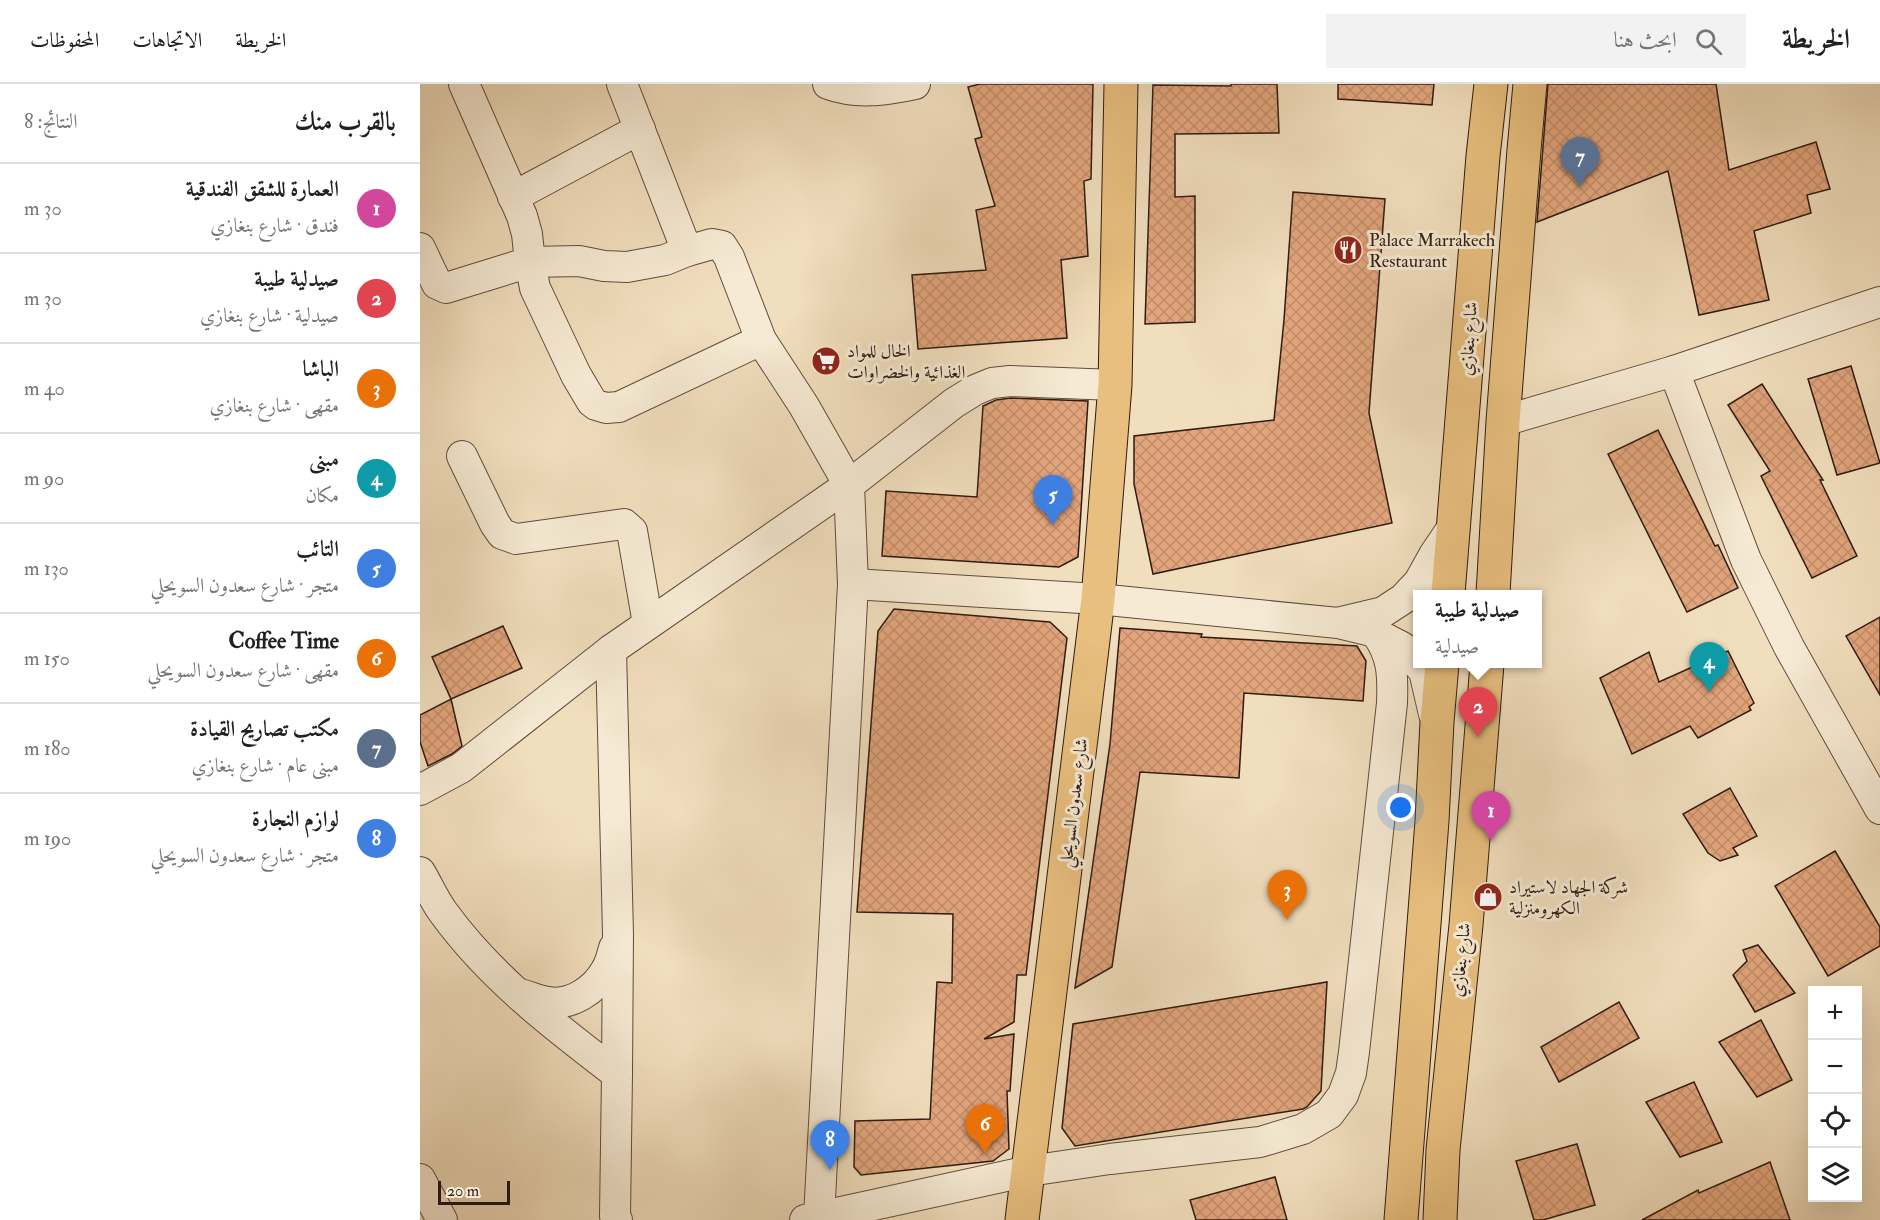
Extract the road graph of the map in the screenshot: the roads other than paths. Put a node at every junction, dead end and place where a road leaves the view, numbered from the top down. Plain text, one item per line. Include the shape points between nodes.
1 (464, 84) edge
2 (622, 84) edge
3 (828, 84) edge
4 (1121, 84) edge
5 (1491, 84) edge
6 (1530, 84) edge
7 (910, 85) edge
8 (640, 129) junction
9 (513, 197) junction
10 (420, 248) edge
11 (687, 251) junction
12 (530, 262) junction
13 (1880, 302) edge
14 (761, 340) junction
15 (1674, 371) junction
16 (1115, 385) junction
17 (1503, 421) junction
18 (462, 456) dead end
19 (849, 485) junction
20 (1455, 524) junction
21 (853, 584) junction
22 (1448, 590) edge
23 (1493, 590) edge
24 (1098, 599) junction
25 (1338, 622) junction
26 (648, 624) junction
27 (1376, 633) junction
28 (611, 650) junction
29 (1413, 659) edge
30 (1421, 668) edge
31 (1442, 668) edge
32 (1487, 668) edge
33 (1437, 723) junction
34 (420, 790) edge
35 (1880, 809) edge
36 (420, 872) edge
37 (618, 934) junction
38 (513, 991) junction
39 (617, 1074) junction
40 (1443, 1150) junction
41 (1029, 1171) junction
42 (420, 1179) edge
43 (812, 1219) edge
44 (442, 1220) edge
45 (616, 1220) edge
46 (1022, 1220) edge
47 (1401, 1220) edge
48 (1440, 1220) edge
49 (1459, 1220) edge

1 - 9 street
2 - 8 street
3 - 7 street via 862,92
4 - 16 main road, شارع سعدون السويحلي
5 - 20 main road, شارع بنغازي
6 - 17 main road
8 - 9 street
8 - 11 street
9 - 12 street via 527,234
10 - 12 street via 437,284 443,288
11 - 12 street via 627,267 579,261
11 - 14 street via 712,243 722,246
12 - 14 street via 538,297 592,402 601,407 612,409 633,401
13 - 15 street
14 - 19 street
15 - 17 street
15 - 35 street via 1746,560 1789,647
16 - 19 street via 1010,381 986,385 954,403
16 - 24 main road, شارع سعدون السويحلي
17 - 23 main road
18 - 26 street via 502,534 516,539 624,524 632,531
19 - 21 street
19 - 26 street
20 - 22 main road, شارع بنغازي
20 - 25 street via 1419,582 1403,599 1383,612
21 - 24 street
21 - 43 street
24 - 25 street
24 - 41 main road, شارع سعدون السويحلي
25 - 27 street
26 - 28 street
27 - 29 street via 1402,647
27 - 41 street via 1391,663 1392,703 1354,1052 1343,1095 1329,1114 1304,1129 1260,1142
28 - 34 street via 461,768
28 - 37 street
30 - 33 street
31 - 33 main road
32 - 40 main road, شارع بنغازي
33 - 47 main road
36 - 38 street via 442,911
37 - 38 street via 608,969 582,996 549,1003
37 - 39 street
38 - 39 street
39 - 45 street
40 - 48 main road, شارع بنغازي
40 - 49 main road
41 - 43 street
41 - 46 main road, شارع سعدون السويحلي
42 - 44 street

